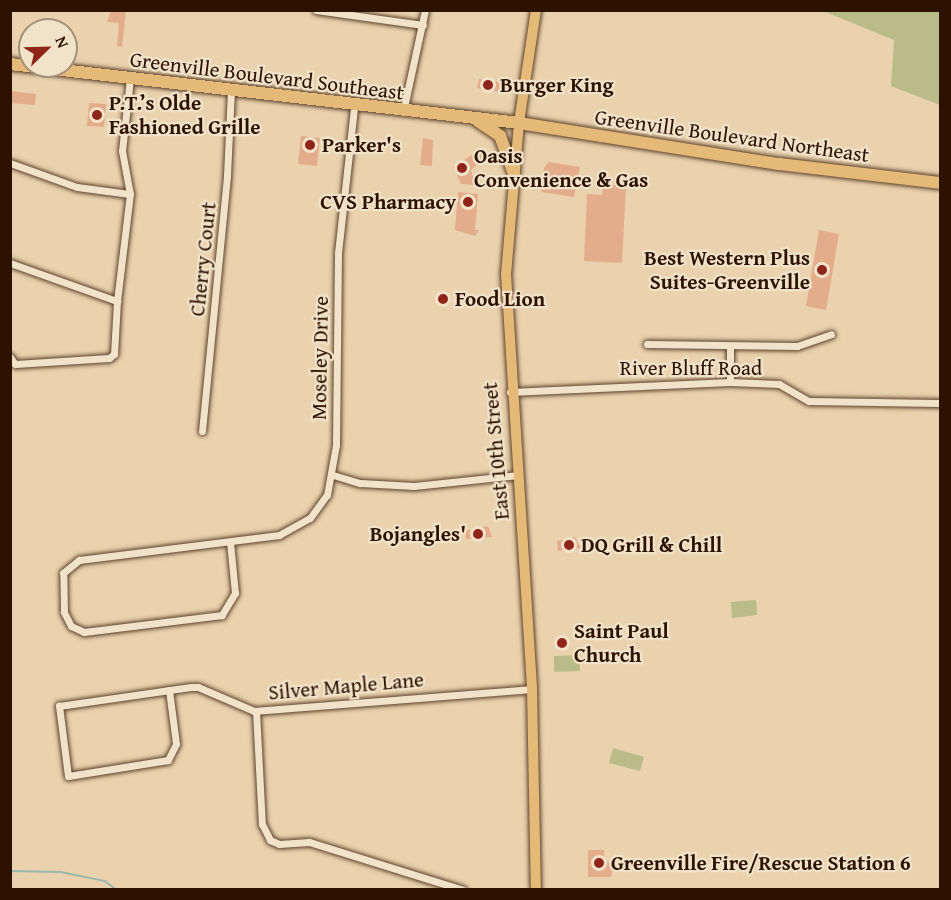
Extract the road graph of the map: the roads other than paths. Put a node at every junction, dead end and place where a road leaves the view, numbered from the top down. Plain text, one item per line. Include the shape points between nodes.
1 (316, 10) edge
2 (425, 10) edge
3 (536, 10) edge
4 (423, 25) junction
5 (10, 64) edge
6 (130, 79) junction
7 (231, 91) junction
8 (354, 107) junction
9 (403, 112) junction
10 (475, 119) junction
11 (519, 123) junction
12 (10, 163) edge
13 (514, 174) junction
14 (940, 183) edge
15 (130, 194) junction
16 (10, 263) edge
17 (117, 301) junction
18 (831, 334) dead end
19 (647, 344) dead end
20 (730, 346) junction
21 (10, 357) edge
22 (730, 382) junction
23 (510, 392) junction
24 (940, 403) edge
25 (202, 431) dead end
26 (518, 474) junction
27 (333, 475) junction
28 (230, 542) junction
29 (532, 688) junction
30 (169, 690) junction
31 (256, 711) junction
32 (463, 890) edge
33 (536, 890) edge

1 - 4 street
2 - 4 street
3 - 11 main road, East 10th Street
4 - 9 street
5 - 6 highway, Greenville Boulevard Southeast
6 - 7 highway, Greenville Boulevard Southeast
6 - 15 street via 122,152
7 - 8 highway, Greenville Boulevard Southeast
7 - 25 street, Cherry Court via 227,175
8 - 9 highway, Greenville Boulevard Southeast
8 - 27 street, Moseley Drive via 338,253
9 - 10 highway, Greenville Boulevard Southeast
10 - 11 highway, Greenville Boulevard Southeast
10 - 13 highway via 501,136
11 - 13 main road, East 10th Street
11 - 14 highway, Greenville Boulevard Northeast via 790,166
12 - 15 street via 77,188
13 - 23 main road, East 10th Street via 506,274
15 - 17 street
16 - 17 street
17 - 21 street via 114,354 109,358 15,364
18 - 20 street via 797,346
19 - 20 street
20 - 22 street
22 - 23 street, River Bluff Road
22 - 24 street, River Bluff Road via 779,384 809,401
23 - 26 main road, East 10th Street
26 - 27 street via 414,486 360,483
26 - 29 main road, East 10th Street
27 - 28 street, Moseley Drive via 327,495 304,522 279,535
28 - 28 street, Moseley Drive via 79,560 63,573 64,612 71,626 84,632 222,615 235,593
29 - 31 street, Silver Maple Lane
29 - 33 main road, East 10th Street
30 - 30 street, Silver Maple Lane via 59,706 68,776 168,760 176,744
30 - 31 street, Silver Maple Lane via 198,687
31 - 32 street via 262,824 270,840 279,844 309,842

